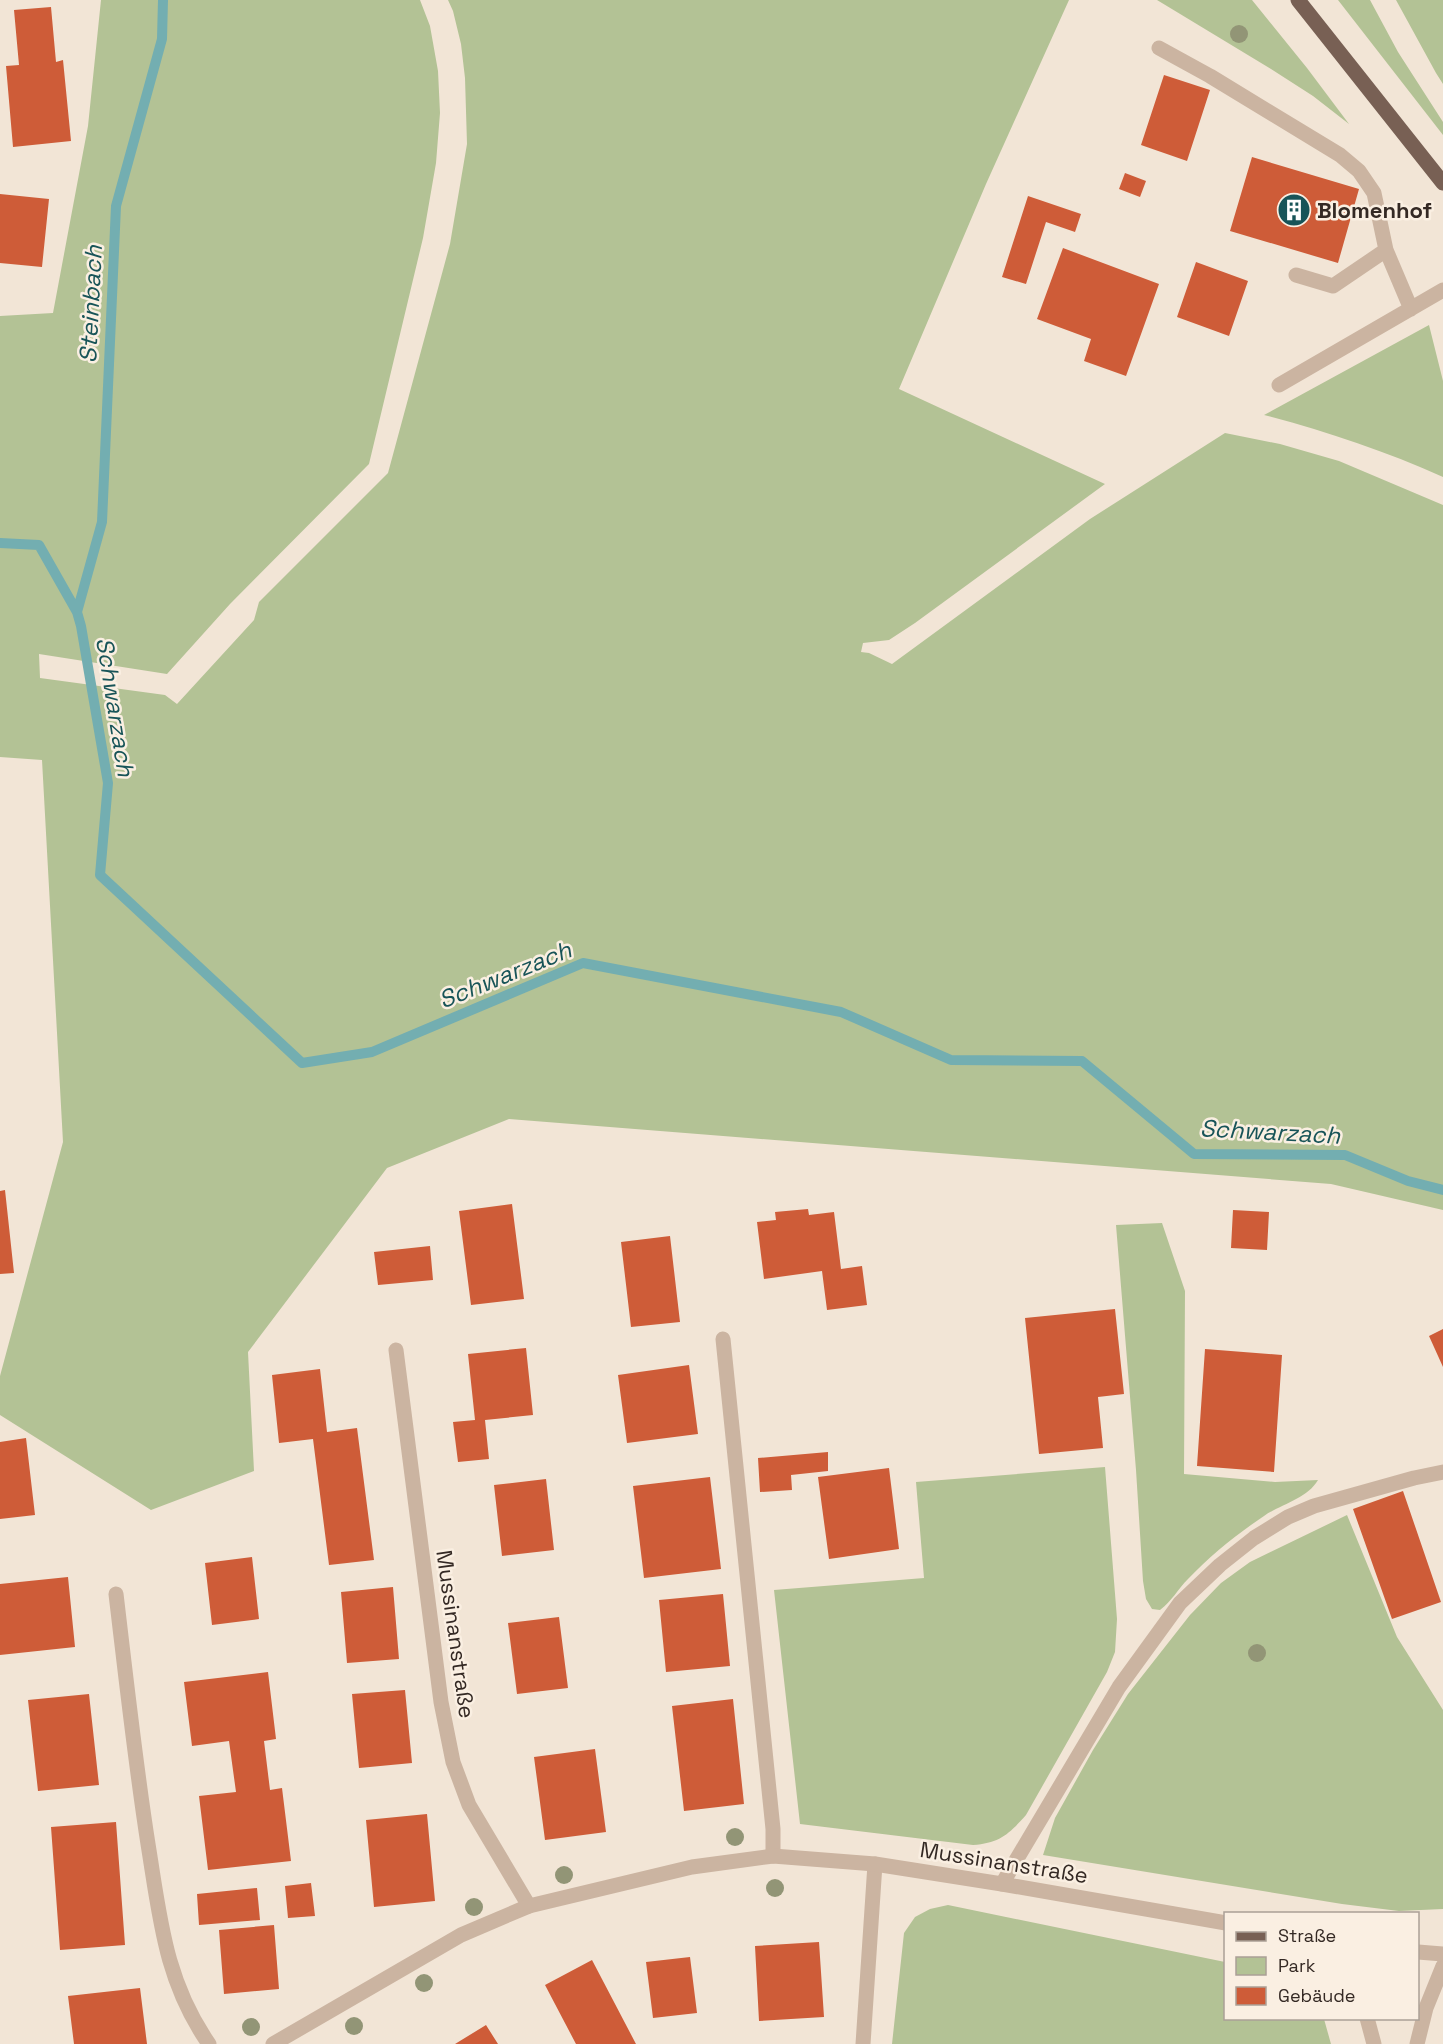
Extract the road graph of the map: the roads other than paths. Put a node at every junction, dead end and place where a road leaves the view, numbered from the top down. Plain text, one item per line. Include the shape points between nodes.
1 (1298, 0) edge
2 (1160, 48) dead end
3 (1443, 183) edge
4 (1386, 250) junction
5 (1296, 274) dead end
6 (1443, 290) edge
7 (1411, 309) junction
8 (1279, 385) dead end
9 (723, 1339) dead end
10 (396, 1350) dead end
11 (1443, 1472) edge
12 (116, 1594) dead end
13 (773, 1856) junction
14 (875, 1864) junction
15 (1002, 1884) junction
16 (529, 1906) junction
17 (1224, 1923) edge
18 (1419, 1952) edge
19 (1443, 1954) edge
20 (1443, 1966) edge
21 (1367, 2020) edge
22 (209, 2044) edge
23 (273, 2044) edge
24 (863, 2044) edge
25 (1374, 2044) edge
26 (1418, 2044) edge

1 - 3 main road
2 - 4 street via 1340,155 1359,171 1374,193
4 - 5 street via 1333,286
4 - 7 street
6 - 7 street
7 - 8 street
9 - 13 street
10 - 16 street, Mussinanstraße via 441,1702 453,1762 469,1805
11 - 15 street via 1314,1506 1288,1517 1220,1564 1180,1603 1119,1687
12 - 22 street via 140,1792 165,1948 180,1995
13 - 14 street, Mussinanstraße
13 - 16 street, Mussinanstraße via 682,1869
14 - 15 street, Mussinanstraße
14 - 24 street
15 - 17 street, Mussinanstraße
16 - 23 street, Mussinanstraße via 461,1935
18 - 19 street
20 - 26 street via 1426,2008
21 - 25 street

